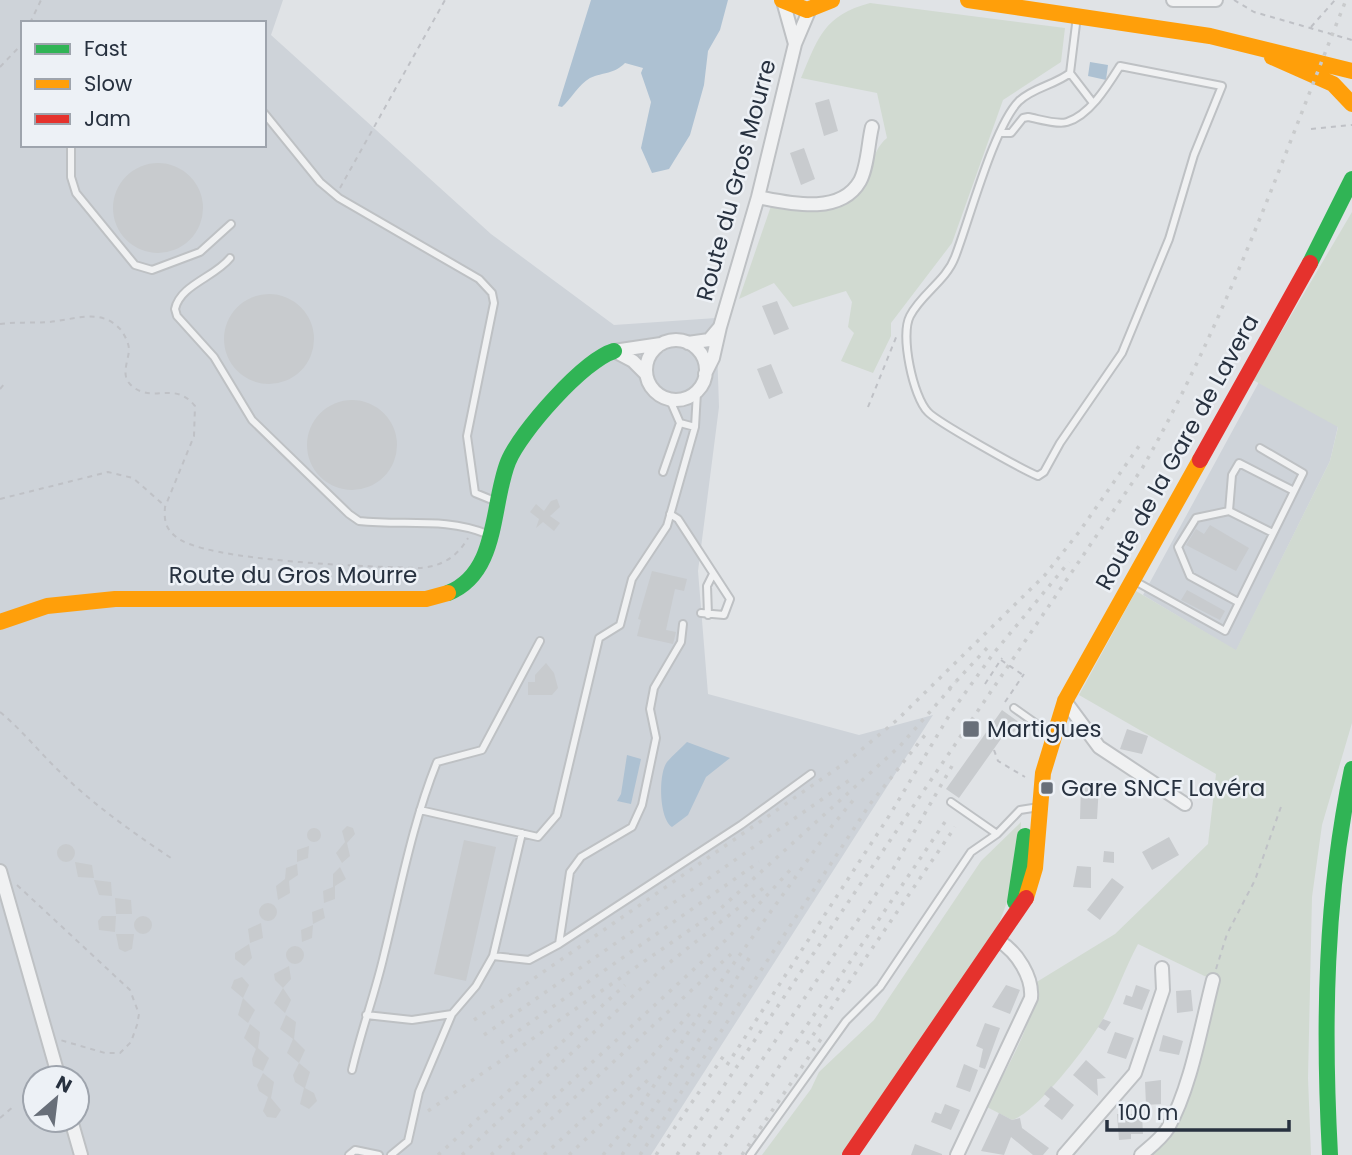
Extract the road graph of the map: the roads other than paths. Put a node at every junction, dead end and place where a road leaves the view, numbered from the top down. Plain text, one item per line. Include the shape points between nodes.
1 (832, 0) edge
2 (970, 0) edge
3 (1173, 0) edge
4 (783, 1) edge
5 (1209, 1) edge
6 (809, 11) junction
7 (1077, 16) junction
8 (1230, 40) junction
9 (795, 44) junction
10 (1352, 71) edge
11 (1070, 73) junction
12 (1093, 103) junction
13 (1352, 104) edge
14 (266, 116) edge
15 (872, 127) dead end
16 (1001, 133) junction
17 (71, 147) edge
18 (1352, 179) edge
19 (758, 197) junction
20 (1352, 200) edge
21 (230, 224) dead end
22 (1330, 227) junction
23 (230, 258) dead end
24 (720, 327) junction
25 (688, 343) junction
26 (662, 344) junction
27 (614, 351) junction
28 (646, 374) junction
29 (705, 375) junction
30 (696, 392) junction
31 (670, 400) junction
32 (680, 423) junction
33 (695, 427) junction
34 (1260, 448) dead end
35 (663, 472) dead end
36 (1294, 491) junction
37 (499, 503) junction
38 (1229, 512) junction
39 (670, 514) junction
40 (1273, 533) junction
41 (492, 536) junction
42 (713, 574) junction
43 (1132, 579) junction
44 (1238, 602) junction
45 (0, 622) edge
46 (683, 624) dead end
47 (540, 641) dead end
48 (1065, 701) junction
49 (1014, 708) dead end
50 (1050, 733) junction
51 (1352, 769) edge
52 (811, 774) dead end
53 (951, 802) dead end
54 (1352, 802) edge
55 (1185, 804) dead end
56 (1033, 808) junction
57 (420, 810) junction
58 (522, 834) junction
59 (997, 834) junction
60 (1340, 838) junction
61 (2, 877) edge
62 (999, 941) junction
63 (559, 944) junction
64 (493, 956) junction
65 (1162, 968) dead end
66 (1213, 980) road end
67 (453, 1014) junction
68 (366, 1015) junction
69 (55, 1064) edge
70 (352, 1070) dead end
71 (75, 1134) edge
72 (962, 1153) edge
73 (80, 1155) edge
74 (349, 1155) edge
75 (379, 1155) edge
76 (391, 1155) edge
77 (750, 1155) edge
78 (850, 1155) edge
79 (1064, 1155) edge
80 (1141, 1155) edge
81 (1330, 1155) edge

1 - 6 street
2 - 7 street
3 - 5 street
4 - 6 street
4 - 9 street, Route du Gros Mourre
6 - 9 street, Route du Gros Mourre
7 - 8 street
7 - 11 lane
8 - 10 street
8 - 13 street via 1333,84
9 - 19 street, Route du Gros Mourre
11 - 12 lane
11 - 16 lane via 1019,102
12 - 16 lane via 1064,123 1028,117 1011,133
12 - 16 lane via 1120,66 1222,86 1194,155 1169,239 1122,353 1041,475 927,412 914,383 906,336 909,317 952,264
14 - 37 lane via 306,166 355,210 479,279 492,293 494,303 467,449 475,493
15 - 19 street via 863,174 846,194 814,205
17 - 21 lane via 76,193 135,265 152,270 201,252
18 - 22 street, Route de la Gare de Lavera
19 - 24 street, Route du Gros Mourre
20 - 22 street, Route de la Gare de Lavera
22 - 43 street, Route de la Gare de Lavera
23 - 41 lane via 215,274 181,295 175,309 214,357 252,420 359,520 445,522
24 - 25 street, Route du Gros Mourre via 709,340
24 - 29 street, Route du Gros Mourre
25 - 26 street, Route du Gros Mourre
25 - 29 street via 702,356
26 - 27 street, Route du Gros Mourre
26 - 28 street via 649,356
27 - 28 street
27 - 37 street, Route du Gros Mourre via 590,361 524,437 509,460
28 - 31 street via 654,391
29 - 30 street, Route du Gros Mourre
30 - 31 street
30 - 33 lane
31 - 32 lane
32 - 33 lane
32 - 35 lane
33 - 39 lane
34 - 36 lane via 1303,474
36 - 38 lane via 1239,463 1232,475
36 - 40 lane
37 - 41 street, Route du Gros Mourre
38 - 40 lane
38 - 44 lane via 1196,517 1178,547 1190,576
39 - 42 lane
39 - 58 lane via 632,579 620,625 599,638 557,815 538,837
40 - 44 lane
41 - 45 street, Route du Gros Mourre via 478,570 438,598 114,599 47,606
42 - 42 lane via 726,591 730,607 720,617 705,614 707,586
43 - 44 lane via 1225,631
43 - 48 street, Route de la Gare de Lavera
46 - 63 lane via 681,642 654,688 650,709 656,738 642,805 632,827 581,857 569,872
47 - 57 lane via 482,750 437,762
48 - 50 street, Route de la Gare de Lavera
48 - 55 street via 1099,747
49 - 50 lane
50 - 56 street, Route de la Gare de Lavera
51 - 60 street
52 - 63 lane
53 - 59 lane
54 - 60 street
56 - 59 lane via 1017,812
56 - 62 street, Route de la Gare de Lavera via 1035,868 1030,891
57 - 58 lane
57 - 68 lane
58 - 64 lane
59 - 77 lane via 971,852 880,988 846,1021
60 - 81 street via 1329,915 1325,1000
61 - 69 street
62 - 72 street via 1012,950 1023,968 1031,998
62 - 78 street, Route de la Gare de Lavera
63 - 64 lane via 528,960
64 - 67 lane
65 - 79 street via 1163,990 1135,1073
66 - 80 street via 1171,1121
67 - 68 lane via 412,1020
67 - 76 lane via 419,1092 408,1141
68 - 70 lane
71 - 73 street
74 - 75 lane via 355,1150

